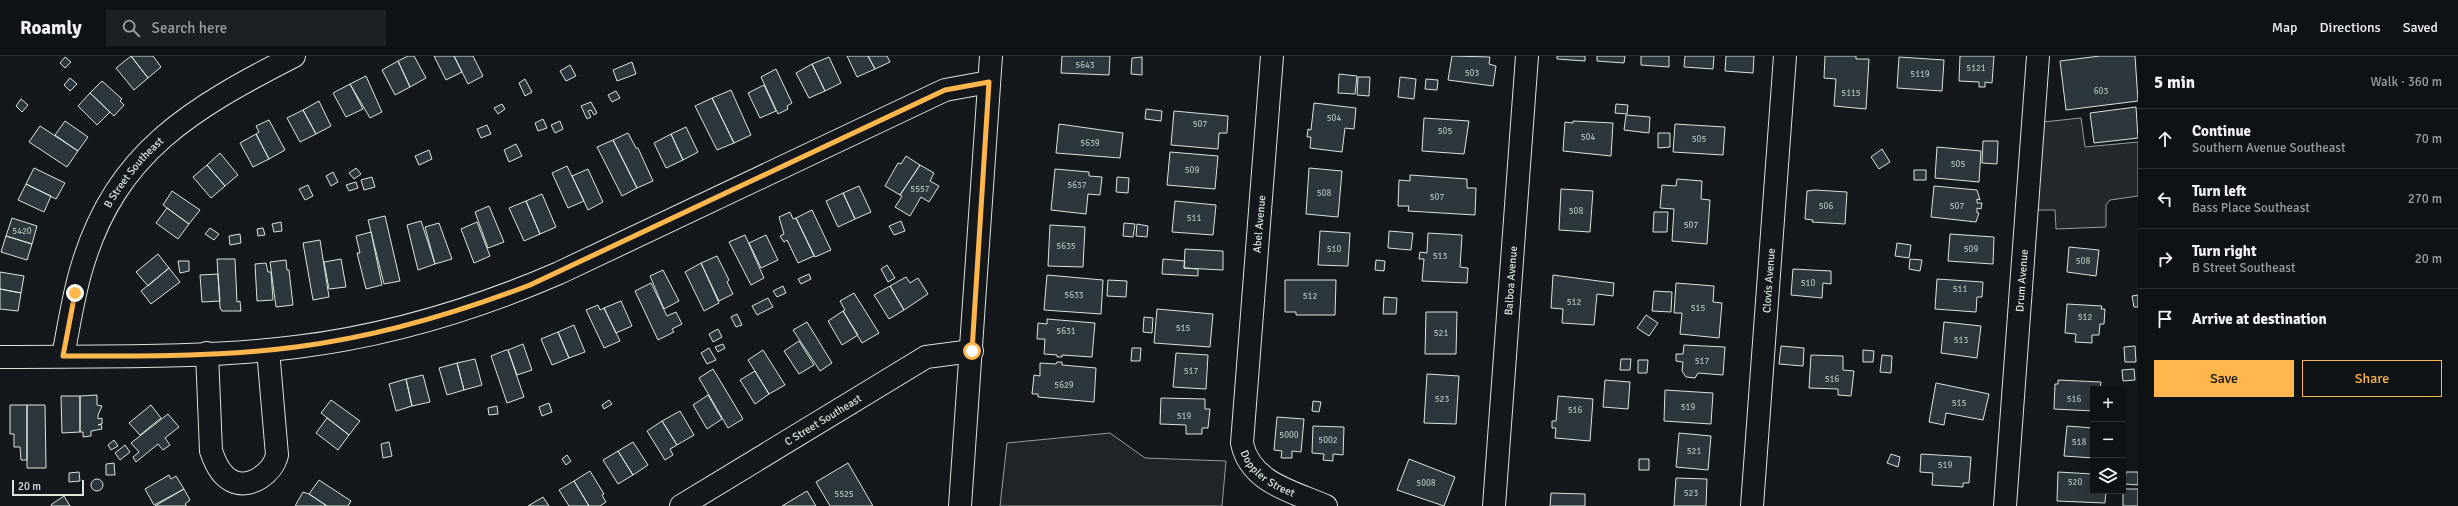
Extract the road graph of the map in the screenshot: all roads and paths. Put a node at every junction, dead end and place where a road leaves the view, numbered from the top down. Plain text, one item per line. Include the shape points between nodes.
1 (294, 56) edge
2 (991, 56) edge
3 (1272, 56) edge
4 (1526, 56) edge
5 (1785, 56) edge
6 (2038, 56) edge
7 (989, 82) junction
8 (268, 350) junction
9 (972, 351) junction
10 (207, 353) junction
11 (63, 356) junction
12 (0, 357) edge
13 (1245, 393) joint
14 (681, 506) edge
15 (960, 506) edge
16 (1326, 506) edge
17 (1494, 506) edge
18 (1752, 506) edge
19 (2005, 506) edge

1 - 11 street, B Street Southeast via 225,92 184,118 156,142 131,169 105,210 89,245 75,293
2 - 7 street
3 - 13 street, Abel Avenue
4 - 17 street, Balboa Avenue
5 - 18 street, Clovis Avenue
6 - 19 street, Drum Avenue
7 - 8 street via 945,90 559,273 502,296 418,323 349,339
7 - 9 street
8 - 10 street
8 - 10 street via 277,455 274,466 266,474 244,483 232,481 215,462 212,451
9 - 14 street, C Street Southeast via 926,357
9 - 15 street
10 - 11 street
11 - 12 street
13 - 16 street, Doppler Street via 1242,443 1253,469 1270,482

